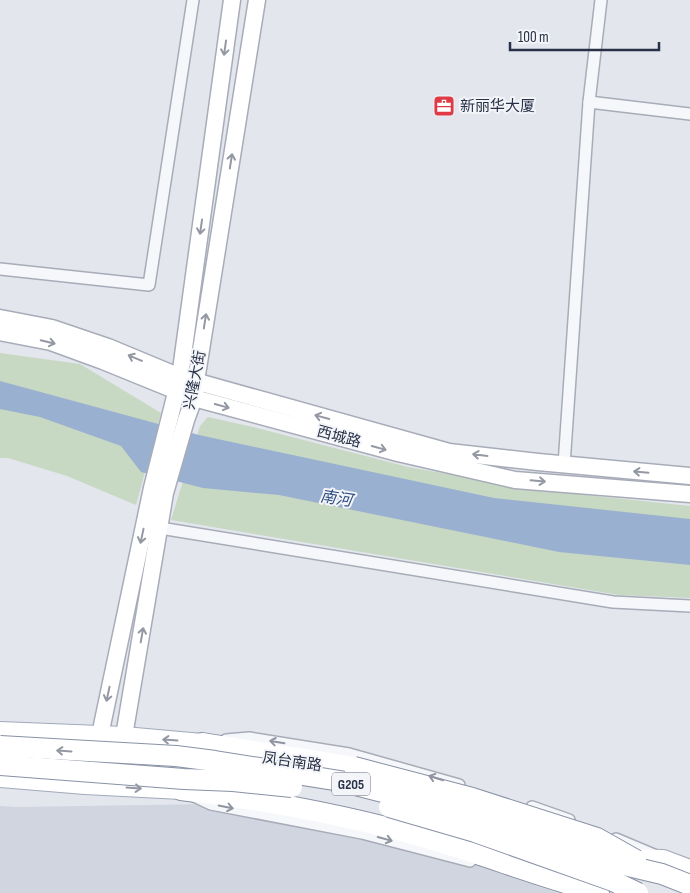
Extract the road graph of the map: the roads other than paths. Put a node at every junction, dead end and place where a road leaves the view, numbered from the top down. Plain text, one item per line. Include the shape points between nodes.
1 (193, 0) edge
2 (232, 0) edge
3 (257, 0) edge
4 (601, 0) edge
5 (589, 102) junction
6 (690, 114) edge
7 (0, 268) edge
8 (0, 318) edge
9 (0, 332) edge
10 (106, 354) junction
11 (184, 383) junction
12 (194, 398) junction
13 (564, 465) junction
14 (690, 476) edge
15 (159, 491) junction
16 (690, 494) edge
17 (160, 528) junction
18 (690, 606) edge
19 (0, 731) edge
20 (100, 735) junction
21 (124, 736) junction
22 (202, 743) junction
23 (0, 746) edge
24 (0, 765) edge
25 (0, 778) edge
26 (86, 785) junction
27 (113, 786) junction
28 (181, 790) junction
29 (662, 866) junction
30 (690, 869) edge
31 (690, 885) edge
32 (573, 893) edge
33 (600, 893) edge
34 (620, 893) edge
35 (638, 893) edge

1 - 7 street via 149,285
2 -> 11 main road, 兴隆大街
11 -> 3 main road, 兴隆大街
4 - 5 street
5 - 6 street
5 - 13 street
8 - 10 main road, 西城路 via 52,328
9 -> 10 main road, 西城路
10 - 11 main road, 西城路
11 - 12 main road, 西城路
13 -> 11 main road, 西城路 via 449,452
11 - 15 main road, 兴隆大街 via 169,421
12 - 15 main road, 兴隆大街
12 -> 16 main road, 西城路 via 398,453 515,480
14 -> 13 main road, 西城路
15 - 17 main road, 兴隆大街
15 -> 20 main road, 兴隆大街
17 - 18 street via 613,602
21 -> 17 main road, 兴隆大街
19 - 20 main road, 凤台南路
20 - 21 main road, 凤台南路
20 - 26 main road, 兴隆大街
22 -> 21 main road, 凤台南路
21 - 27 main road, 兴隆大街
22 - 29 main road, 凤台南路 via 228,753 365,774 419,788 627,858
29 -> 22 highway, bridge via 596,838 472,798 354,767
29 -> 23 highway, 凤台南路 / G205, bridge via 620,864 473,815 340,781 176,756
24 - 35 highway, 凤台南路 / G205, bridge via 271,784 337,794 475,832
25 - 26 main road
26 - 27 main road
27 -> 28 main road
28 -> 32 street via 211,804 362,833 491,867
28 - 33 highway via 241,797 347,818 424,838
28 - 34 main road via 205,786 394,819 469,839
29 - 30 main road, 凤台南路
29 - 31 highway, 凤台南路 / G205, bridge

